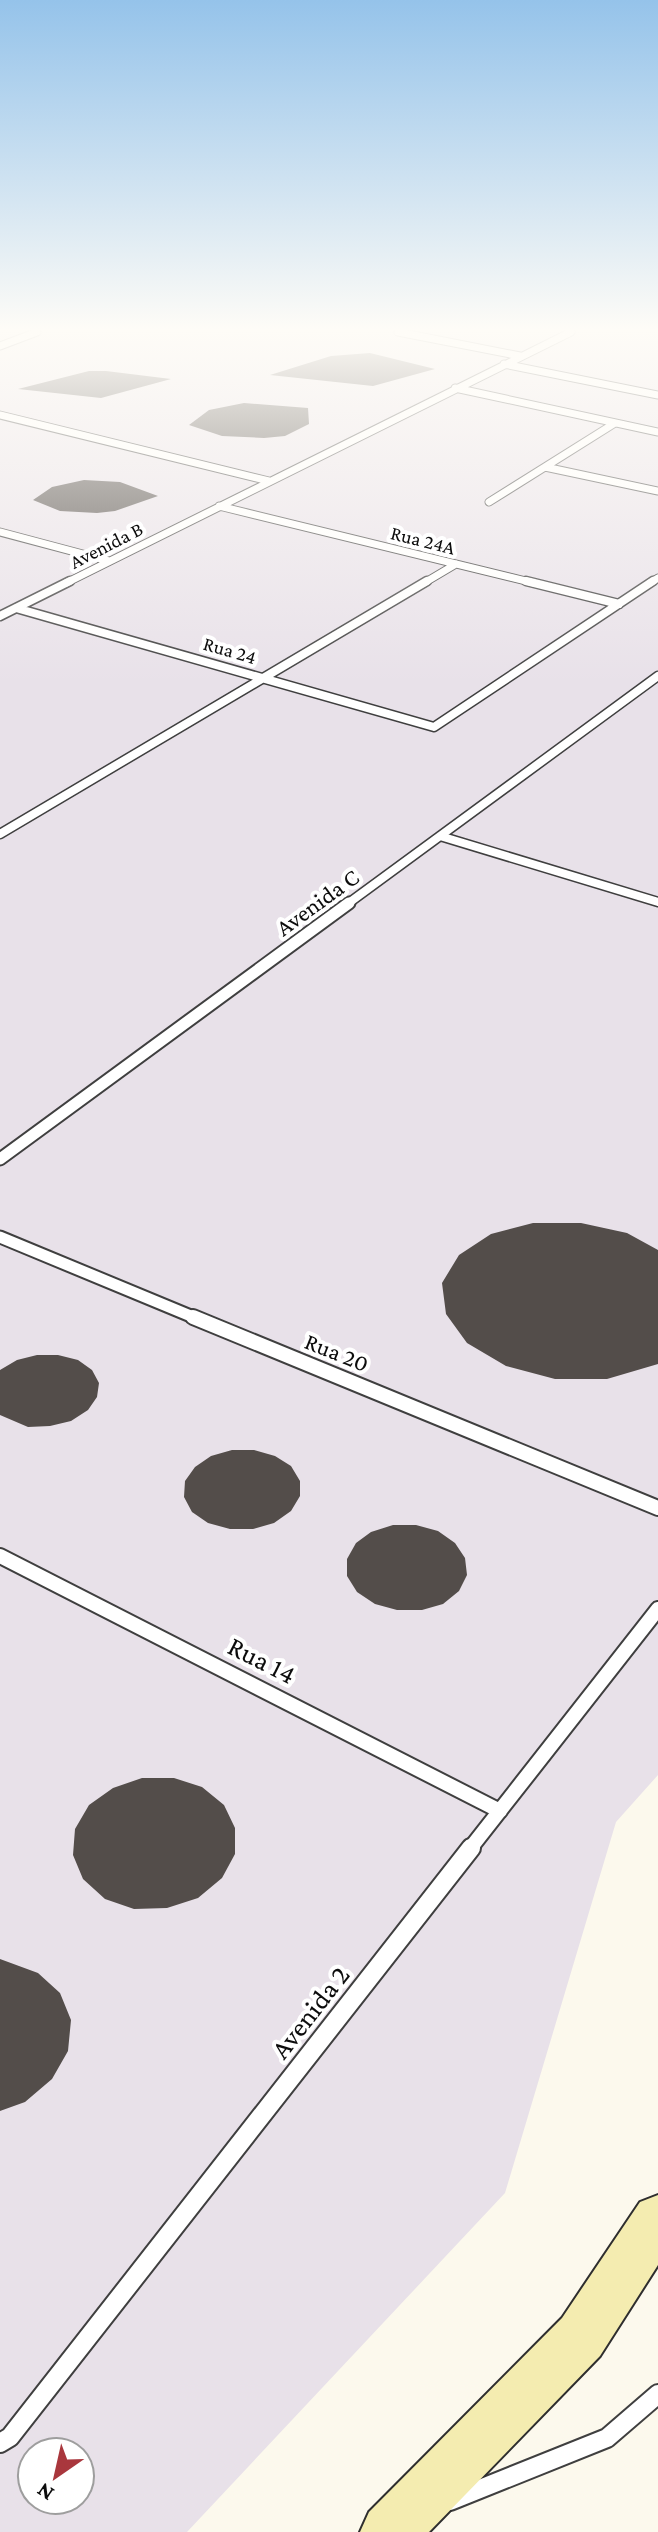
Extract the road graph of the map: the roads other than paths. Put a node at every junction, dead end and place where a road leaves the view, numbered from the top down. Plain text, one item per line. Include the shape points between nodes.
1 (143, 450) edge
2 (331, 450) edge
3 (572, 450) edge
4 (545, 467) junction
5 (269, 481) junction
6 (658, 491) edge
7 (489, 502) dead end
8 (219, 506) junction
9 (0, 532) edge
10 (109, 561) junction
11 (456, 564) junction
12 (658, 578) edge
13 (619, 604) junction
14 (16, 608) junction
15 (0, 616) edge
16 (658, 676) edge
17 (262, 678) junction
18 (0, 834) edge
19 (440, 836) junction
20 (658, 902) edge
21 (0, 1159) edge
22 (0, 1237) edge
23 (658, 1508) edge
24 (0, 1556) edge
25 (658, 1609) edge
26 (500, 1811) junction
27 (658, 2219) edge
28 (658, 2394) edge
29 (0, 2443) edge
30 (396, 2526) edge

1 - 5 lane
2 - 5 lane, Avenida B
3 - 4 lane
4 - 6 lane
4 - 7 lane
5 - 8 lane, Avenida B
8 - 10 lane, Avenida B
8 - 11 lane, Rua 24A
9 - 10 lane
10 - 14 lane, Avenida B
11 - 13 lane, Rua 24A
11 - 17 lane
12 - 13 lane
13 - 17 lane, Rua 24 via 434,727
14 - 15 lane, Avenida B
14 - 17 lane, Rua 24
16 - 19 lane, Avenida C
17 - 18 lane
19 - 20 lane
19 - 21 lane, Avenida C
22 - 23 lane, Rua 20
24 - 26 lane, Rua 14
25 - 26 lane, Avenida 2
26 - 29 lane, Avenida 2 via 10,2437
27 - 30 main road via 581,2337
28 - 30 lane via 607,2438

